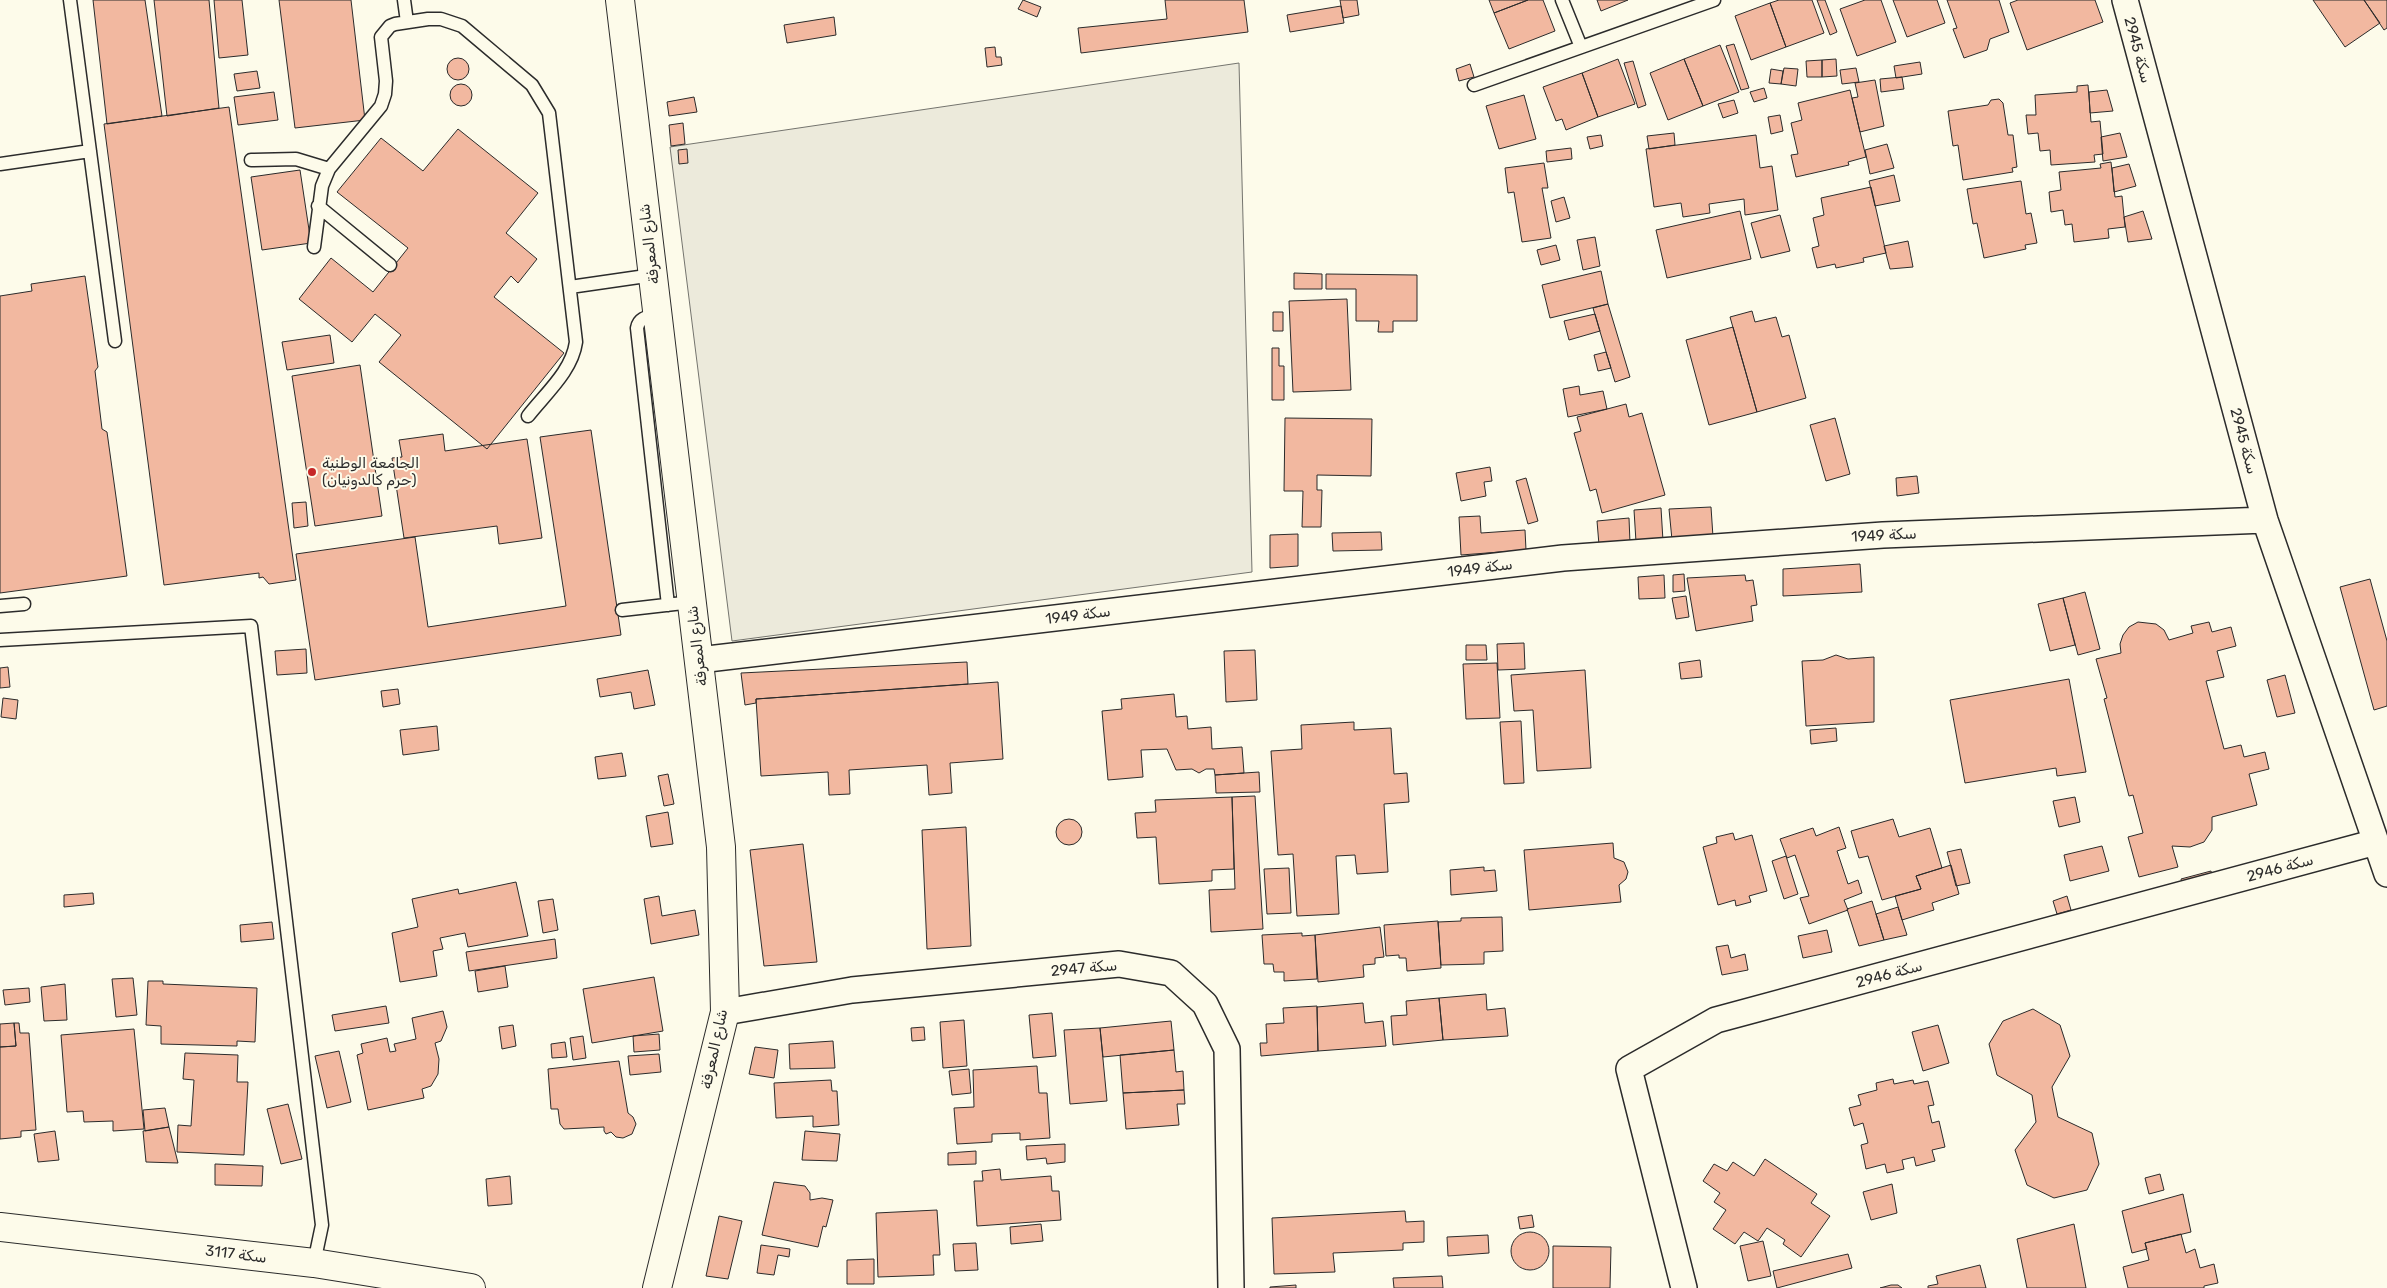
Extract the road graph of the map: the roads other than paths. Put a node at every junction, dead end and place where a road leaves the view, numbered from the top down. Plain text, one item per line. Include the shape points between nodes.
1 (70, 0) edge
2 (404, 0) edge
3 (620, 0) edge
4 (1562, 0) edge
5 (1714, 0) edge
6 (2125, 0) edge
7 (407, 22) junction
8 (1581, 47) junction
9 (1474, 85) dead end
10 (90, 151) junction
11 (251, 160) dead end
12 (0, 164) edge
13 (329, 169) junction
14 (318, 206) junction
15 (314, 247) dead end
16 (390, 265) dead end
17 (652, 275) junction
18 (570, 287) junction
19 (115, 341) dead end
20 (528, 416) dead end
21 (2265, 520) junction
22 (680, 603) junction
23 (24, 604) dead end
24 (0, 606) edge
25 (622, 610) dead end
26 (0, 640) edge
27 (698, 660) junction
28 (2376, 842) junction
29 (2387, 874) edge
30 (725, 1012) junction
31 (0, 1227) edge
32 (314, 1263) junction
33 (471, 1288) edge
34 (657, 1288) edge
35 (1231, 1288) edge
36 (1684, 1288) edge

1 - 10 lane
2 - 7 lane
3 - 17 street, شارع المعرفة
4 - 8 lane
5 - 8 lane
6 - 21 street, سكة 2945
7 - 13 lane via 390,26 382,38 386,81 381,106
7 - 18 lane via 441,19 462,26 539,94 549,114
8 - 9 lane
10 - 12 lane
10 - 19 lane
11 - 13 lane via 296,159
13 - 14 lane
14 - 15 lane
14 - 16 lane
17 - 18 lane
17 - 22 street, شارع المعرفة
18 - 20 lane via 575,351 567,368
21 - 27 street, سكة 1949 via 1883,535 1562,558
21 - 28 street, سكة 2945
22 - 25 lane
22 - 27 street, شارع المعرفة
23 - 24 lane
26 - 32 lane via 251,626 322,1225
27 - 30 street, شارع المعرفة via 721,847
28 - 29 street, سكة 2945
28 - 36 street, سكة 2946 via 1716,1020 1630,1069
30 - 34 street, شارع المعرفة
30 - 35 street, سكة 2947 via 852,990 1119,964 1171,973 1205,1004 1227,1048
31 - 32 street, سكة 3117
32 - 33 street, سكة 3117

